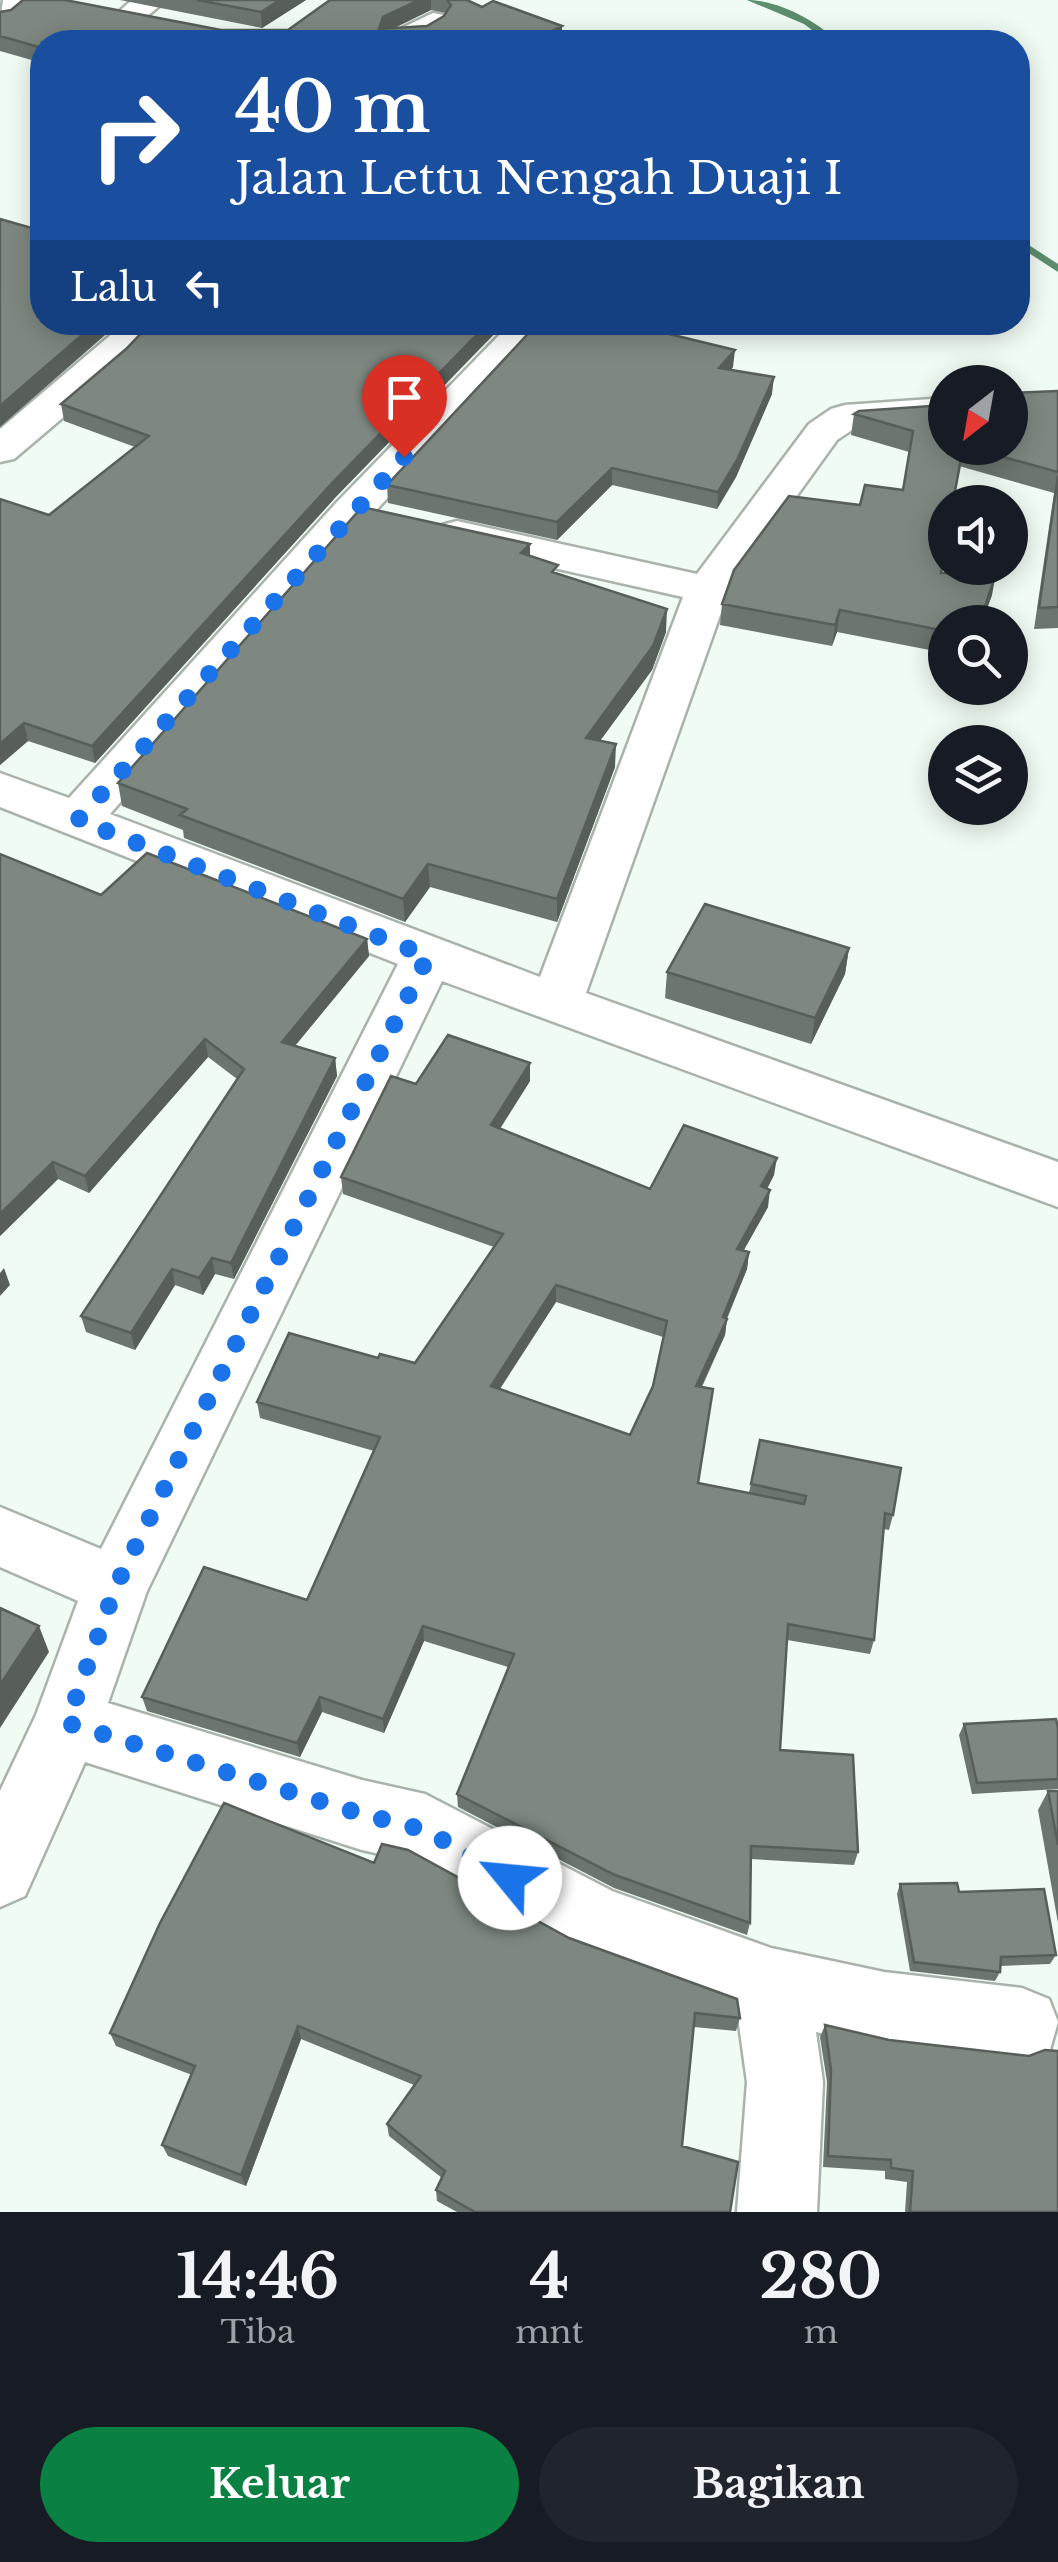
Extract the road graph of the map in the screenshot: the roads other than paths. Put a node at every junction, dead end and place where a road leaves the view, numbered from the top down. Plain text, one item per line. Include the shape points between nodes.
1 (23, 0) edge
2 (92, 8) edge
3 (149, 12) edge
4 (0, 16) edge
5 (433, 22) edge
6 (419, 30) edge
7 (136, 335) edge
8 (524, 335) edge
9 (928, 411) edge
10 (0, 450) edge
11 (390, 519) junction
12 (708, 589) junction
13 (0, 789) edge
14 (78, 820) junction
15 (428, 956) junction
16 (557, 1002) junction
17 (1058, 1185) edge
18 (0, 1536) edge
19 (116, 1586) junction
20 (67, 1723) junction
21 (0, 1872) edge
22 (771, 1985) junction
23 (1022, 2026) dead end
24 (776, 2212) edge

1 - 4 street
2 - 3 street
5 - 6 street
7 - 10 street
8 - 11 street
9 - 12 street via 834,423
11 - 12 street
11 - 14 street
12 - 16 street
13 - 14 street
14 - 15 street
15 - 16 street
15 - 19 street
16 - 17 street
18 - 19 street
19 - 20 street
20 - 21 street
20 - 22 street via 425,1830 596,1922
22 - 23 street via 884,2010
22 - 24 street via 784,2082

